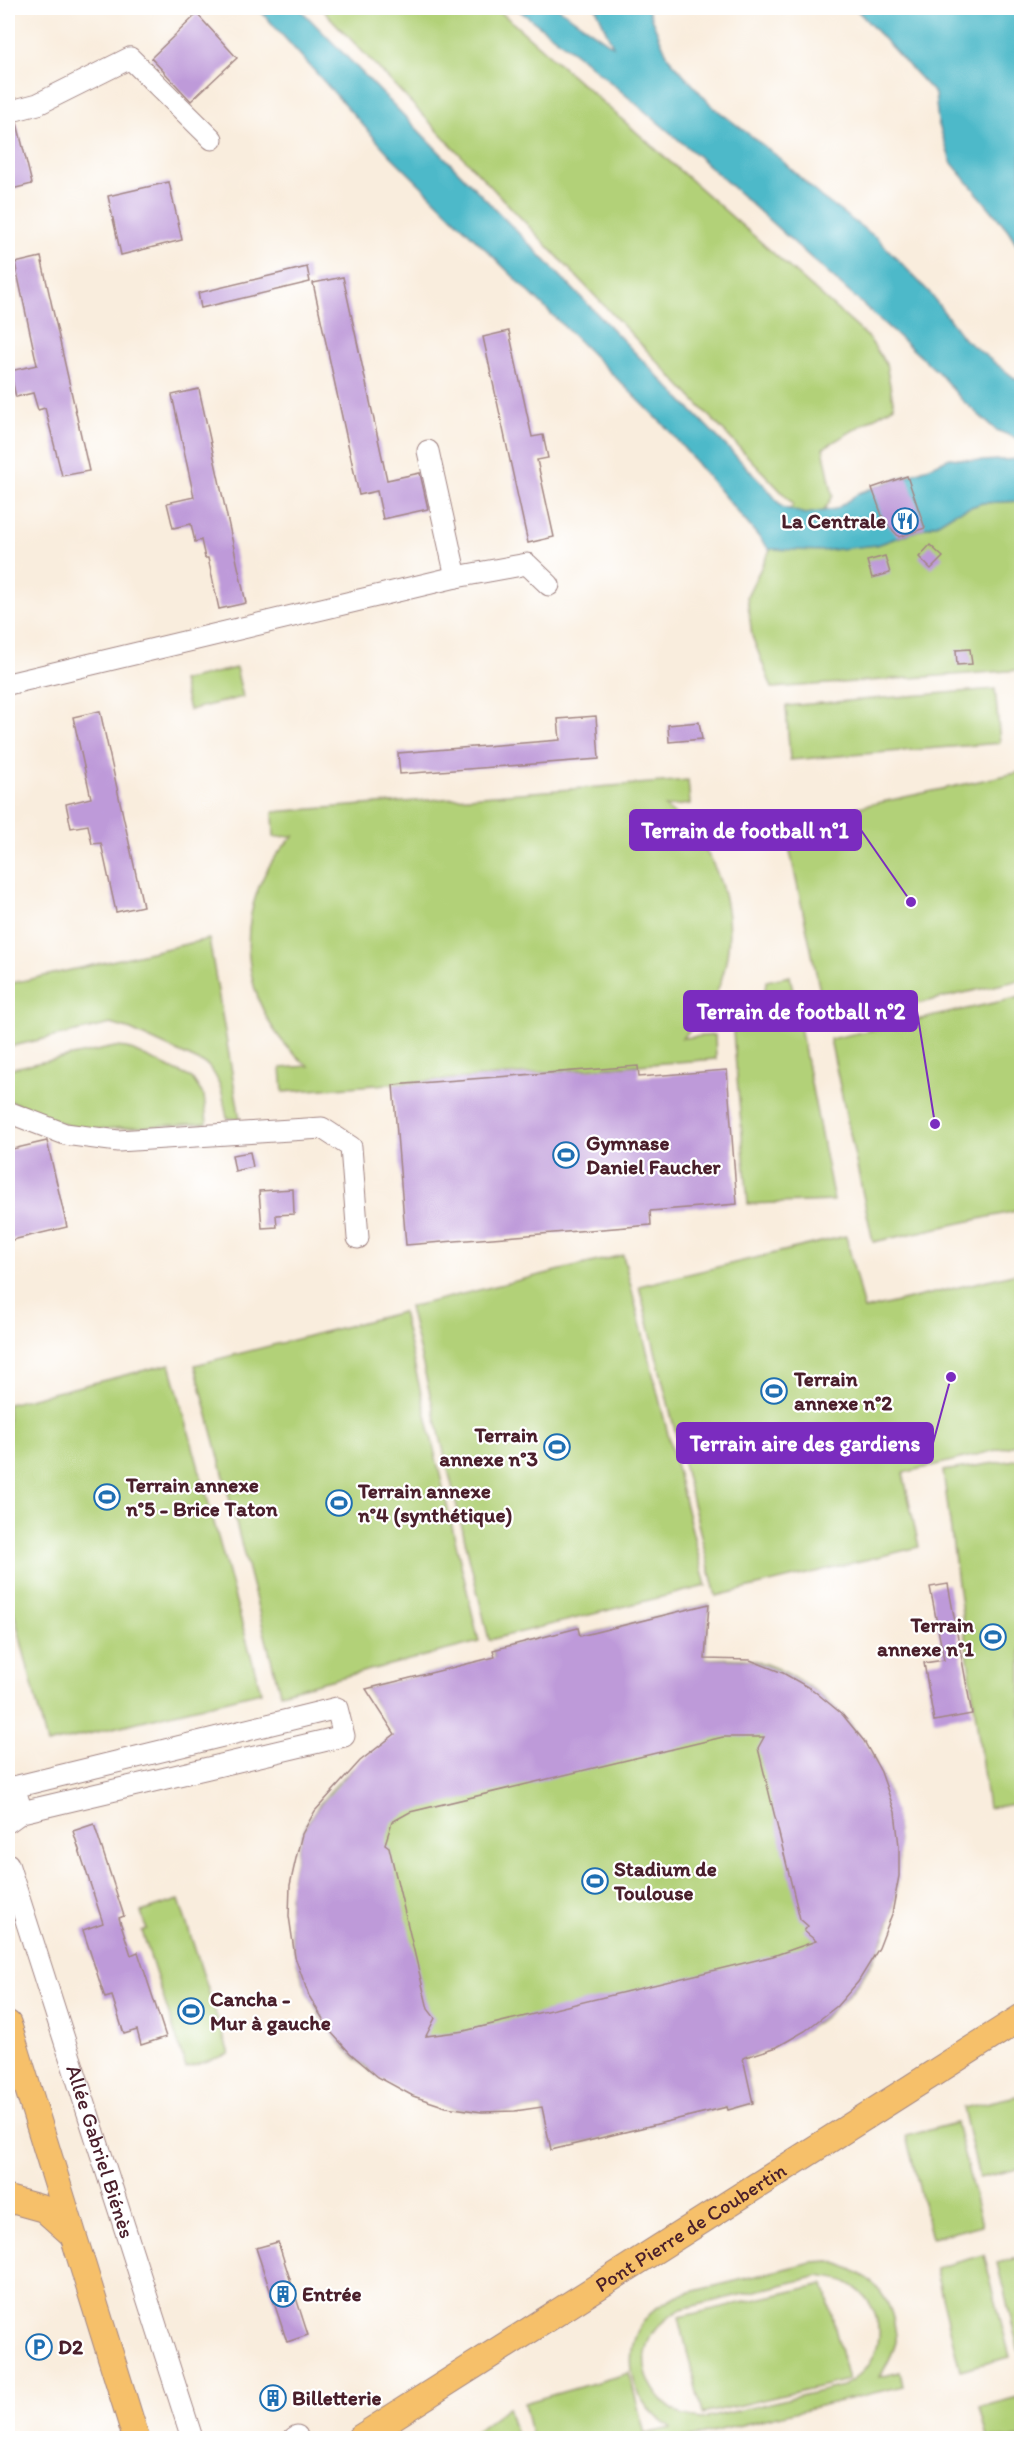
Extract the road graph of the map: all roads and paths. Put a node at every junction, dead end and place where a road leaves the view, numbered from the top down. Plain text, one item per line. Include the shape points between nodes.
1 (8, 112) edge
2 (212, 139) dead end
3 (428, 451) dead end
4 (456, 577) junction
5 (549, 585) dead end
6 (8, 684) edge
7 (8, 1112) edge
8 (358, 1238) dead end
9 (15, 1817) edge
10 (8, 1864) edge
11 (1022, 2017) edge
12 (8, 2024) edge
13 (8, 2199) edge
14 (73, 2235) junction
15 (136, 2439) edge
16 (192, 2439) edge
17 (360, 2439) edge

1 - 2 street via 38,104 130,58
3 - 4 street
4 - 5 street via 527,564
4 - 6 street
7 - 8 street via 65,1134 118,1141 322,1128 351,1147
9 - 9 street via 344,1736 337,1708 14,1787
10 - 16 street, Allée Gabriel Biénès
11 - 17 main road, Pont Pierre de Coubertin
12 - 14 main road
13 - 14 main road via 44,2210
14 - 15 main road

